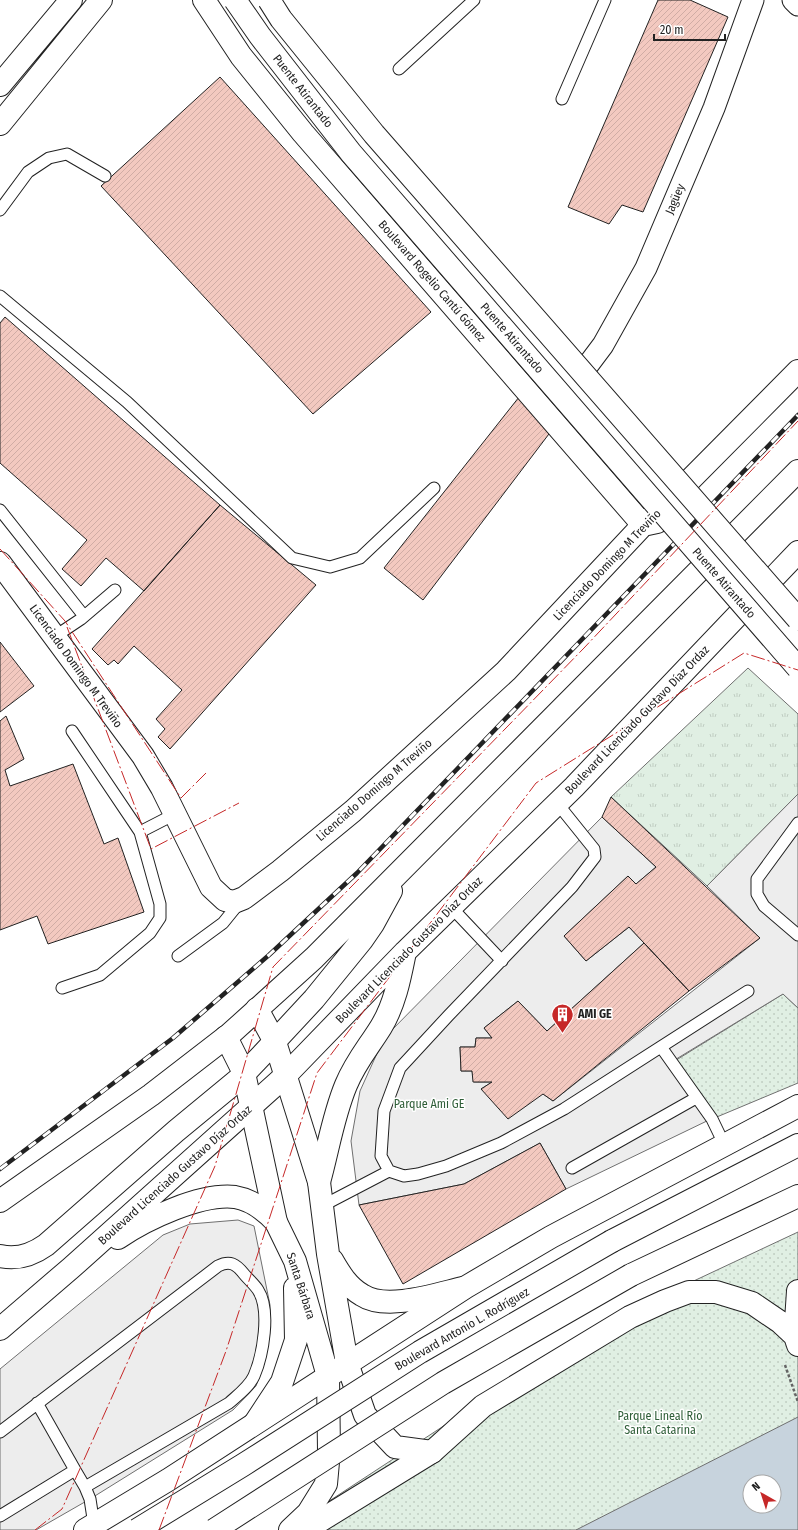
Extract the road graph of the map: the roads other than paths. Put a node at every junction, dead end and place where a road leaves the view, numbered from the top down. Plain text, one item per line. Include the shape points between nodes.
1 (71, 0) edge
2 (101, 0) edge
3 (204, 0) edge
4 (236, 0) edge
5 (259, 0) edge
6 (269, 0) edge
7 (474, 0) edge
8 (605, 0) edge
9 (753, 0) edge
10 (793, 0) edge
11 (798, 5) edge
12 (8, 63) edge
13 (399, 68) dead end
14 (39, 78) junction
15 (0, 85) edge
16 (562, 100) dead end
17 (0, 124) edge
18 (105, 176) dead end
19 (0, 210) edge
20 (0, 296) edge
21 (798, 371) edge
22 (573, 385) junction
23 (798, 471) edge
24 (434, 488) dead end
25 (674, 496) junction
26 (0, 510) edge
27 (683, 517) junction
28 (643, 525) junction
29 (798, 552) edge
30 (717, 554) junction
31 (0, 563) edge
32 (115, 590) dead end
33 (754, 597) junction
34 (84, 616) junction
35 (798, 619) edge
36 (54, 637) junction
37 (798, 647) edge
38 (798, 668) edge
39 (72, 731) dead end
40 (557, 803) junction
41 (176, 814) junction
42 (798, 823) edge
43 (140, 832) junction
44 (397, 876) junction
45 (245, 897) junction
46 (451, 907) junction
47 (798, 935) edge
48 (405, 952) junction
49 (178, 956) dead end
50 (502, 961) junction
51 (62, 988) dead end
52 (748, 991) dead end
53 (257, 1009) junction
54 (226, 1037) junction
55 (275, 1042) junction
56 (661, 1047) junction
57 (244, 1073) junction
58 (285, 1076) junction
59 (696, 1098) junction
60 (252, 1106) junction
61 (798, 1106) edge
62 (798, 1145) edge
63 (725, 1146) junction
64 (572, 1168) dead end
65 (389, 1171) junction
66 (319, 1182) junction
67 (798, 1183) edge
68 (798, 1196) edge
69 (0, 1201) edge
70 (322, 1206) junction
71 (276, 1222) junction
72 (730, 1229) junction
73 (328, 1254) junction
74 (0, 1256) edge
75 (295, 1261) junction
76 (71, 1268) junction
77 (466, 1287) junction
78 (798, 1291) edge
79 (0, 1329) edge
80 (796, 1340) edge
81 (347, 1363) junction
82 (328, 1376) junction
83 (37, 1403) junction
84 (256, 1423) junction
85 (0, 1432) edge
86 (432, 1452) junction
87 (75, 1470) junction
88 (85, 1487) junction
89 (0, 1516) edge
90 (89, 1527) edge
91 (137, 1530) edge
92 (214, 1530) edge
93 (290, 1530) edge
94 (305, 1530) edge

1 - 12 main road
2 - 14 main road
3 - 28 main road, Boulevard Rogelio Cantú Gómez via 241,56 303,133
4 - 38 main road, Puente Atirantado, bridge via 260,36 351,153
5 - 22 main road via 271,28 333,109
6 - 35 main road, bridge via 374,134
7 - 13 lane
8 - 16 lane
9 - 22 street, Jagüey via 714,108 646,268 603,345
10 - 11 street
12 - 14 main road
12 - 15 main road
14 - 17 main road
18 - 19 lane via 67,154 49,158 28,172
20 - 24 lane via 127,402 292,558 330,567 360,558
21 - 25 main road, Licenciado Domingo M Treviño
22 - 25 main road
23 - 30 main road
25 - 27 main road
25 - 28 main road, Licenciado Domingo M Treviño
26 - 34 lane
27 - 28 main road
27 - 30 main road
28 - 45 main road, Licenciado Domingo M Treviño via 506,671 347,816 280,872
29 - 33 main road, Boulevard Licenciado Gustavo Díaz Ordaz
30 - 33 main road
30 - 44 main road via 558,711
31 - 36 main road, Licenciado Domingo M Treviño
32 - 34 lane
33 - 37 main road
33 - 40 main road, Boulevard Licenciado Gustavo Díaz Ordaz
34 - 36 lane
36 - 41 main road, Licenciado Domingo M Treviño via 143,756
39 - 43 lane
40 - 46 main road, Boulevard Licenciado Gustavo Díaz Ordaz
40 - 50 lane via 594,849 595,857 572,887
41 - 43 lane
41 - 45 main road, Licenciado Domingo M Treviño via 211,887 225,900 234,902
42 - 47 lane via 757,879 757,894 764,906
43 - 51 lane via 160,904 160,918 150,933 100,975
44 - 53 main road via 314,958
44 - 55 main road via 383,907 362,940
45 - 49 lane via 223,923
46 - 48 main road, Boulevard Licenciado Gustavo Díaz Ordaz
46 - 50 lane
48 - 58 main road, Boulevard Licenciado Gustavo Díaz Ordaz
48 - 66 main road via 398,989 381,1026 360,1056 346,1085
50 - 65 lane via 400,1068 384,1112 381,1156
52 - 56 lane
53 - 54 main road
53 - 55 main road
54 - 57 main road, Santa Bárbara
54 - 69 main road via 151,1095
55 - 57 main road
55 - 58 main road
56 - 59 lane
56 - 65 lane via 564,1109 501,1143 446,1166 418,1174 404,1176
57 - 60 main road, Santa Bárbara
57 - 74 main road via 46,1245 28,1255 16,1258
58 - 60 main road, Boulevard Licenciado Gustavo Díaz Ordaz
58 - 66 main road
59 - 63 lane via 712,1119
59 - 64 lane
60 - 71 main road, Santa Bárbara
60 - 76 main road, Boulevard Licenciado Gustavo Díaz Ordaz
61 - 63 main road
62 - 91 main road, Boulevard Antonio L. Rodríguez, bridge via 612,1241 420,1352
63 - 77 main road via 551,1237
65 - 70 lane
66 - 70 main road
67 - 72 main road
68 - 72 main road
70 - 73 main road
71 - 75 main road, Santa Bárbara
71 - 76 main road via 268,1213 247,1200 231,1197 214,1198 184,1206 155,1218
72 - 92 main road, bridge via 631,1275 443,1383
73 - 77 main road via 344,1279 364,1297 377,1300 411,1300
73 - 81 main road
75 - 82 main road, Santa Bárbara
75 - 84 main road via 296,1340 282,1382
76 - 79 main road, Boulevard Licenciado Gustavo Díaz Ordaz
77 - 81 main road
78 - 80 main road
80 - 86 main road via 780,1322 752,1303 716,1292 689,1292 630,1317 483,1406
81 - 82 main road
81 - 86 main road via 365,1415 395,1447
82 - 84 main road
82 - 93 main road, Santa Bárbara via 329,1451 326,1484 308,1513
83 - 85 lane
83 - 87 lane
83 - 88 lane via 218,1266 231,1263 237,1266 259,1290 266,1318 263,1346 254,1376 246,1388 229,1403
84 - 90 main road
86 - 94 main road
87 - 88 lane
87 - 89 lane
88 - 90 lane via 90,1499

